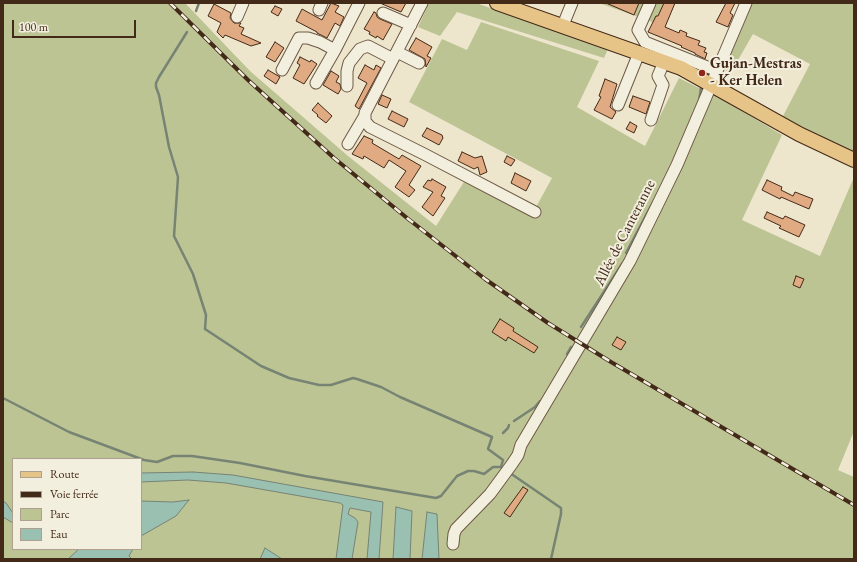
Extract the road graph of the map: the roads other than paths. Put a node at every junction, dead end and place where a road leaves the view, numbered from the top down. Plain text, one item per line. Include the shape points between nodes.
1 (243, 3) edge
2 (359, 3) edge
3 (422, 3) edge
4 (497, 3) edge
5 (572, 3) edge
6 (650, 3) edge
7 (746, 3) edge
8 (383, 13) dead end
9 (237, 17) dead end
10 (411, 25) junction
11 (563, 26) junction
12 (364, 36) dead end
13 (335, 50) junction
14 (642, 50) junction
15 (395, 55) junction
16 (664, 62) junction
17 (418, 63) dead end
18 (710, 68) dead end
19 (282, 70) dead end
20 (316, 83) dead end
21 (712, 85) junction
22 (347, 86) dead end
23 (618, 105) dead end
24 (364, 117) junction
25 (651, 120) dead end
26 (348, 144) dead end
27 (854, 160) edge
28 (535, 212) dead end
29 (453, 544) dead end

1 - 9 street
2 - 13 street
3 - 10 street
4 - 11 main road
5 - 11 street
6 - 14 street via 638,30
7 - 21 street, Allée de Canteranne
8 - 10 street
10 - 15 street
11 - 14 main road
12 - 15 street
13 - 19 street via 308,38 299,38
13 - 20 street
14 - 16 main road
14 - 18 street
14 - 23 street
15 - 17 street
15 - 22 street via 368,46 360,49 347,71
15 - 24 street
16 - 21 main road
16 - 25 street via 658,76 663,85
21 - 27 main road via 799,134
21 - 29 street, Allée de Canteranne via 677,165 630,261 508,471 456,529
24 - 26 street
24 - 28 street via 370,127

